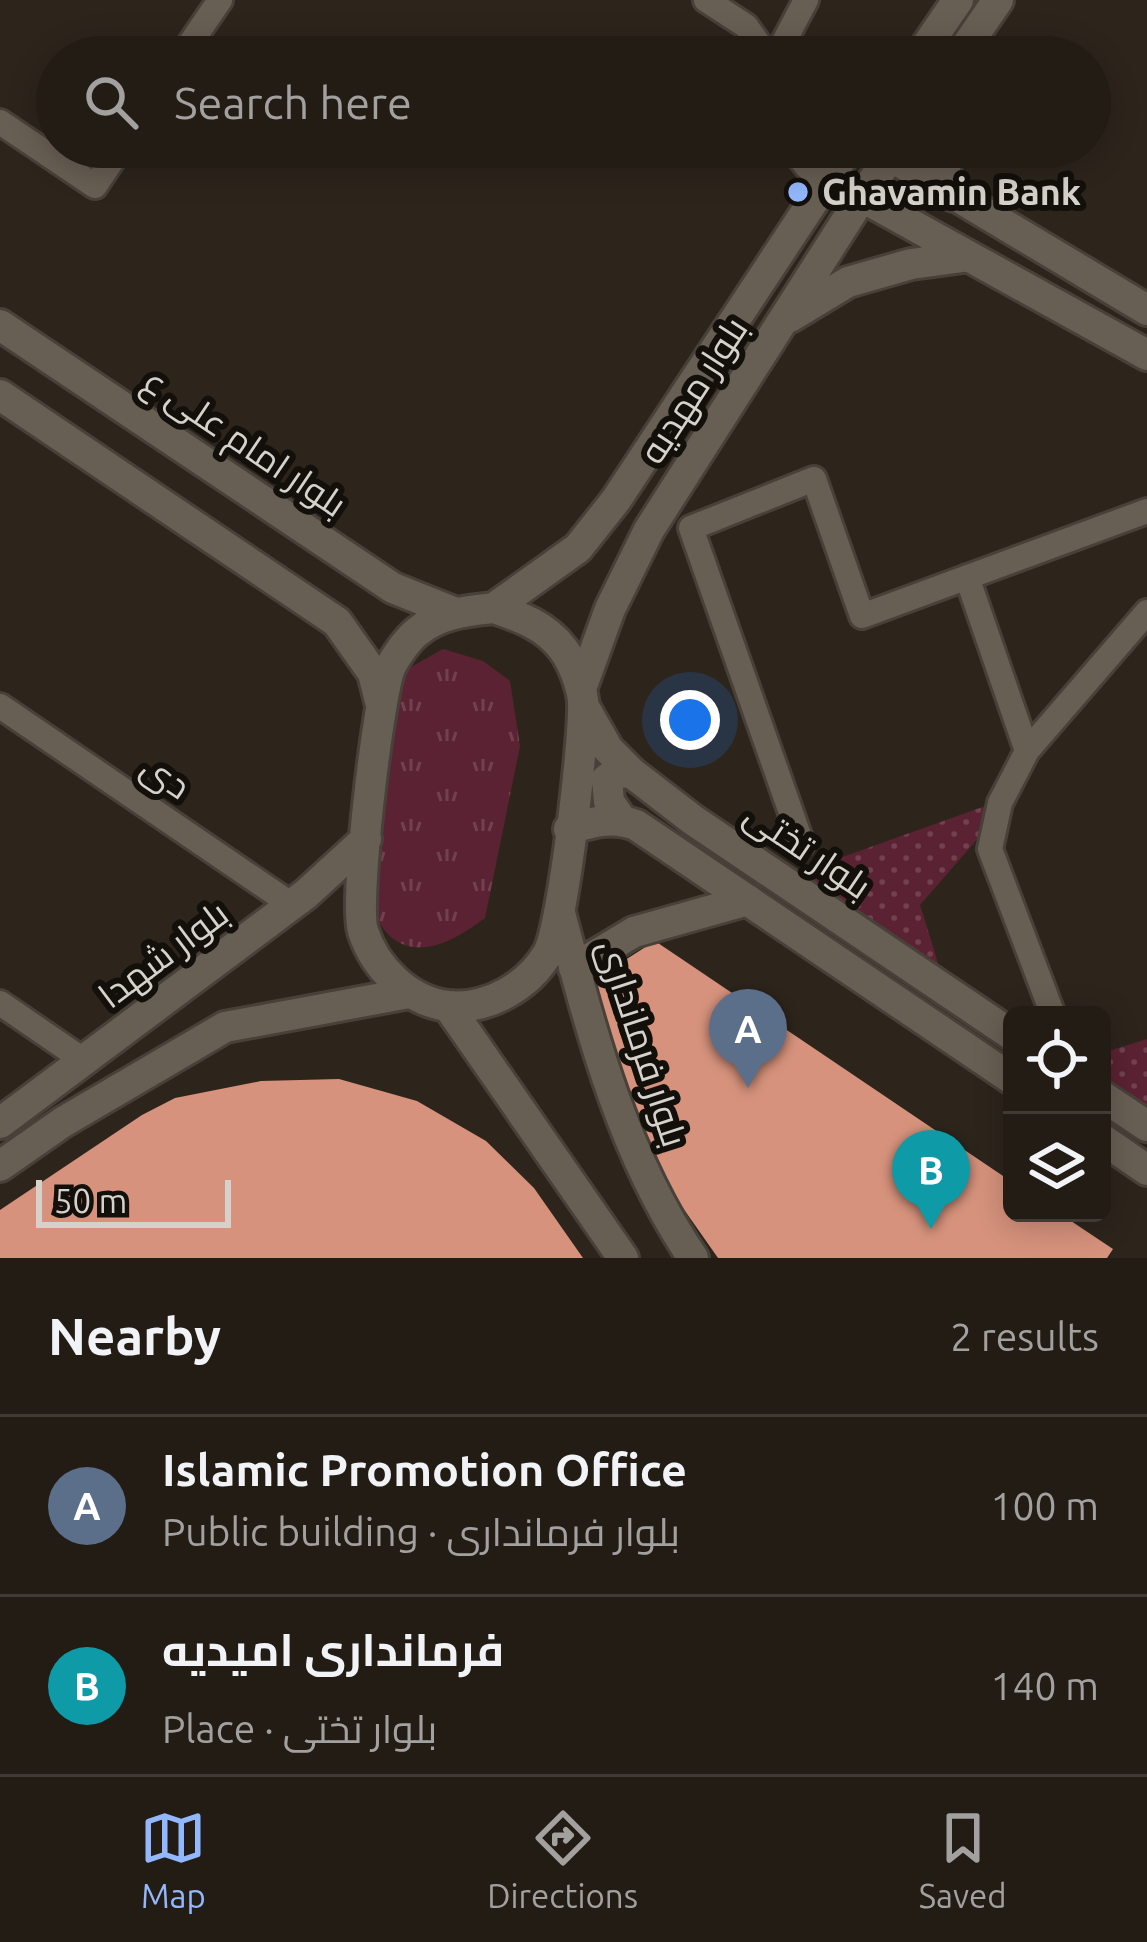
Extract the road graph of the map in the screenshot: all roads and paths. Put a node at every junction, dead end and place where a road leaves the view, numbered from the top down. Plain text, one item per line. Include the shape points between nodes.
1 (220, 0) edge
2 (706, 0) edge
3 (806, 0) edge
4 (958, 0) edge
5 (998, 0) edge
6 (196, 36) edge
7 (754, 36) edge
8 (785, 36) edge
9 (933, 36) edge
10 (973, 36) edge
11 (0, 122) edge
12 (36, 146) edge
13 (68, 168) edge
14 (107, 168) edge
15 (809, 168) edge
16 (835, 168) edge
17 (877, 168) edge
18 (913, 168) edge
19 (943, 168) edge
20 (829, 178) junction
21 (953, 196) junction
22 (861, 198) junction
23 (963, 256) junction
24 (1147, 310) edge
25 (785, 320) junction
26 (0, 325) edge
27 (1147, 355) edge
28 (0, 395) edge
29 (1147, 511) edge
30 (967, 578) junction
31 (494, 608) junction
32 (1147, 611) edge
33 (452, 612) junction
34 (582, 697) junction
35 (0, 706) edge
36 (382, 707) junction
37 (1027, 751) junction
38 (632, 773) junction
39 (621, 819) junction
40 (569, 829) junction
41 (366, 839) junction
42 (802, 844) dead end
43 (748, 900) junction
44 (292, 905) junction
45 (560, 912) junction
46 (574, 968) junction
47 (409, 993) junction
48 (0, 1003) edge
49 (448, 1006) junction
50 (1050, 1006) edge
51 (1003, 1029) edge
52 (86, 1062) junction
53 (1003, 1072) edge
54 (1111, 1102) edge
55 (0, 1124) edge
56 (1147, 1126) edge
57 (1111, 1145) edge
58 (0, 1166) edge
59 (1147, 1170) edge
60 (622, 1258) edge
61 (693, 1258) edge

1 - 6 street
2 - 7 street
3 - 8 street
4 - 9 street
5 - 10 street
11 - 12 street
13 - 14 street via 95,186
15 - 20 street
16 - 20 street, بلوار مهدیه
17 - 22 street, بلوار مهدیه
18 - 21 street
19 - 21 street
20 - 22 street
20 - 31 street, بلوار مهدیه via 616,500 578,548
21 - 24 street
22 - 23 street
22 - 25 street, بلوار مهدیه
23 - 25 street via 848,282
23 - 27 street
25 - 34 street, بلوار مهدیه via 649,530 610,609
26 - 33 street, بلوار امام علی ع via 393,588
28 - 36 street via 337,622 373,673
29 - 30 street
30 - 37 street
30 - 42 street via 862,616 814,479 691,528
31 - 33 street
31 - 34 street, بلوار تختی via 534,622 565,651
32 - 37 street
33 - 36 street via 416,632 391,666
34 - 38 street, بلوار تختی via 608,748
34 - 40 street, بلوار مهدیه
35 - 44 street, دی
36 - 41 street
37 - 50 street via 1000,803 990,849
38 - 39 street via 607,779
38 - 51 street, بلوار تختی
39 - 40 street
39 - 43 street, بلوار تختی
40 - 45 street, بلوار مهدیه
41 - 44 street, بلوار شهدا
41 - 47 street via 362,929 379,966
43 - 46 street via 634,932
43 - 53 street, بلوار تختی
44 - 52 street, بلوار شهدا
45 - 46 street, بلوار فرمانداری
45 - 49 street via 549,952 524,983 488,1002
46 - 61 street, بلوار فرمانداری via 626,1137
47 - 49 street
47 - 58 street via 225,1027
48 - 52 street
49 - 60 street
52 - 55 street, بلوار شهدا
54 - 56 street
57 - 59 street

